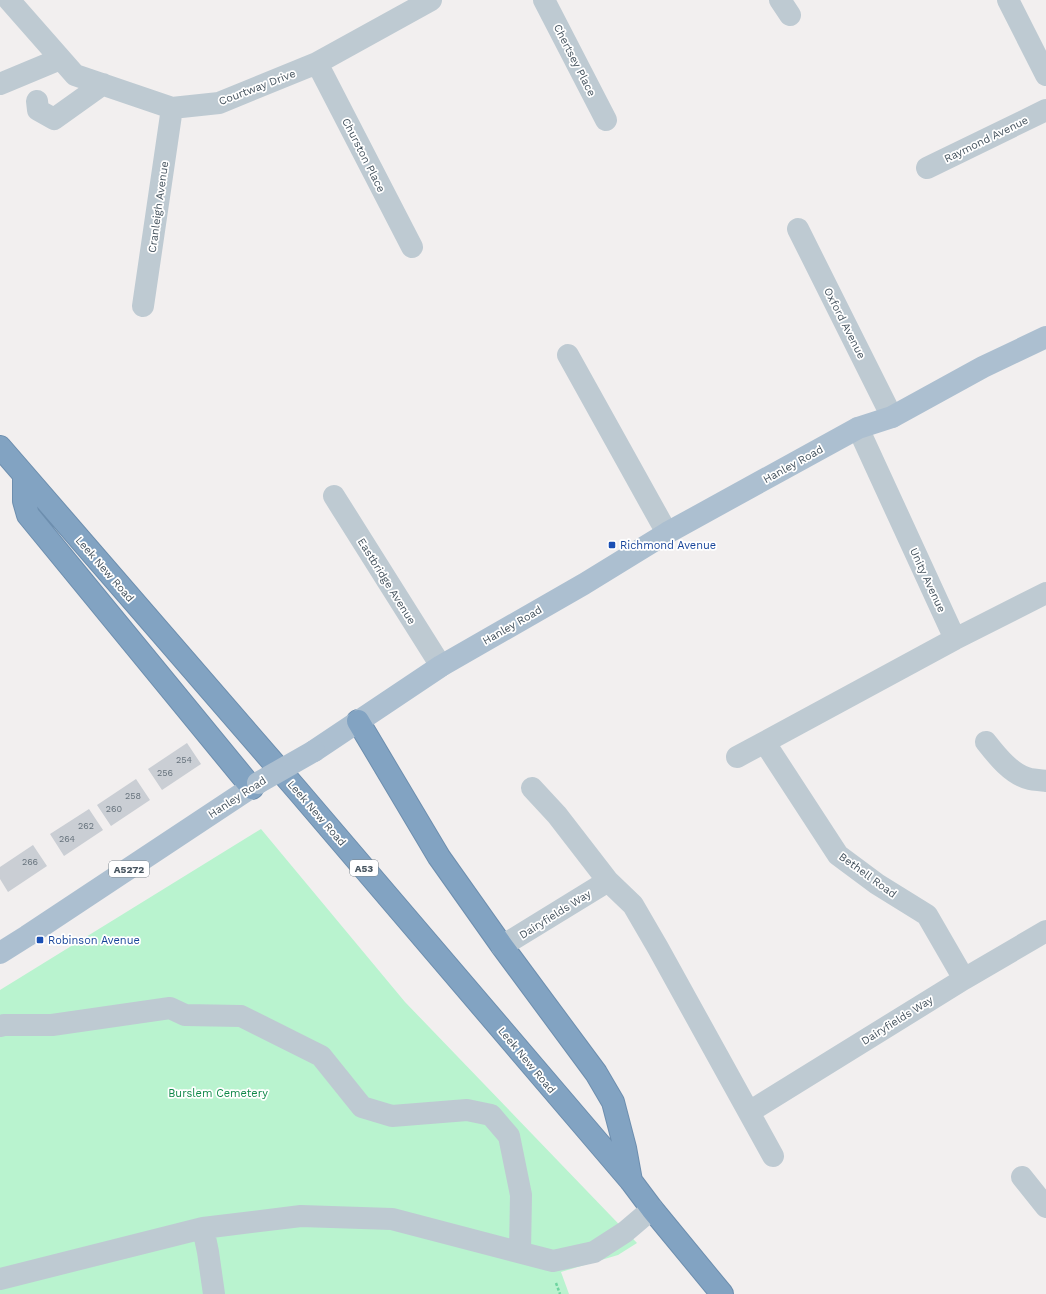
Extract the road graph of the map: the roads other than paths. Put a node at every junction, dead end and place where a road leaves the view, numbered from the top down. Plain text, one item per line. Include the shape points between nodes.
1 (8, 0) edge
2 (431, 0) edge
3 (544, 0) edge
4 (1008, 0) edge
5 (60, 59) junction
6 (316, 63) junction
7 (1046, 75) edge
8 (0, 84) edge
9 (102, 84) junction
10 (37, 101) dead end
11 (172, 108) junction
12 (1046, 110) edge
13 (606, 120) dead end
14 (927, 168) dead end
15 (798, 229) dead end
16 (412, 248) dead end
17 (143, 306) dead end
18 (1046, 338) edge
19 (568, 355) dead end
20 (892, 417) junction
21 (858, 428) junction
22 (0, 448) edge
23 (24, 476) junction
24 (334, 496) dead end
25 (667, 533) junction
26 (1046, 593) edge
27 (955, 639) junction
28 (441, 666) junction
29 (358, 721) junction
30 (986, 742) dead end
31 (765, 743) junction
32 (737, 757) dead end
33 (1046, 781) edge
34 (255, 786) junction
35 (532, 788) dead end
36 (608, 881) junction
37 (1046, 931) edge
38 (502, 946) junction
39 (0, 952) edge
40 (964, 979) junction
41 (0, 1026) edge
42 (749, 1112) junction
43 (773, 1156) dead end
44 (1022, 1177) dead end
45 (630, 1182) junction
46 (1046, 1207) edge
47 (652, 1209) junction
48 (203, 1228) junction
49 (520, 1252) junction
50 (0, 1279) edge
51 (214, 1294) edge
52 (722, 1294) edge

1 - 5 street, Courtway Drive
2 - 6 street, Courtway Drive
3 - 13 street, Chertsey Place
4 - 7 street
5 - 8 street
5 - 9 street, Courtway Drive via 75,75
6 - 11 street, Courtway Drive via 219,103
6 - 16 street, Churston Place
9 - 10 street via 54,119 38,110
9 - 11 street, Courtway Drive
11 - 17 street, Cranleigh Avenue
12 - 14 street, Raymond Avenue
15 - 20 street, Oxford Avenue
18 - 20 main road, Hanley Road / A5272 via 983,368
19 - 25 street
20 - 21 main road, Hanley Road / A5272
21 - 25 main road, Hanley Road / A5272
21 - 27 street, Unity Avenue
22 - 23 highway, Leek New Road / A53
23 - 34 highway via 24,501 28,515
23 - 45 highway, Leek New Road / A53 via 298,791
24 - 28 street, Eastbridge Avenue
25 - 28 main road, Hanley Road / A5272
26 - 27 street
27 - 31 street via 779,733
28 - 29 main road, Hanley Road / A5272
29 - 34 main road, Hanley Road / A5272, bridge
29 - 38 highway via 439,856
30 - 33 street via 1016,772 1029,778
31 - 32 street
31 - 40 street, Bethell Road via 838,855 877,884 927,915
34 - 39 main road, Hanley Road / A5272
35 - 36 street via 557,815
36 - 38 street, Dairyfields Way
36 - 42 street via 633,905
37 - 40 street, Dairyfields Way
38 - 45 highway via 596,1073 614,1102 626,1148
40 - 42 street, Dairyfields Way
41 - 49 street via 52,1025 170,1008 186,1015 241,1016 321,1056 362,1107 392,1116 467,1110 491,1115 510,1136 521,1195
42 - 43 street
44 - 46 street
45 - 47 highway, Leek New Road / A53
47 - 49 street via 625,1232 594,1252 553,1261
47 - 52 highway, Leek New Road / A53
48 - 49 street via 301,1216 392,1219
48 - 50 street
48 - 51 street

